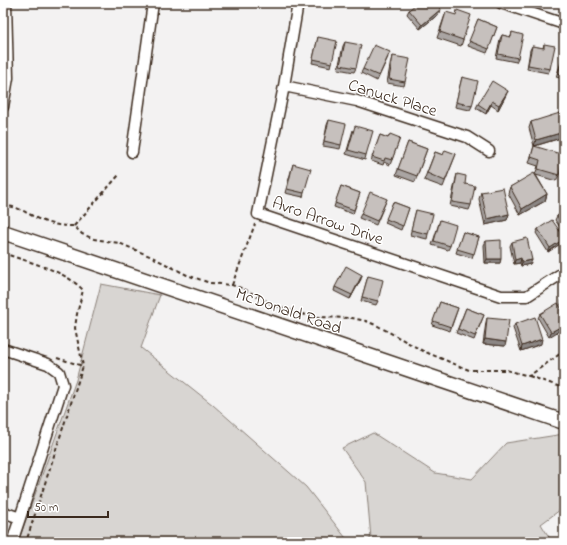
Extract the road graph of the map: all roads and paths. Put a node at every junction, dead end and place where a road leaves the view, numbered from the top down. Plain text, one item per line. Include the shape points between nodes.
1 (6, 3) edge
2 (153, 3) edge
3 (298, 3) edge
4 (501, 3) edge
5 (564, 24) edge
6 (284, 86) junction
7 (3, 107) edge
8 (489, 151) dead end
9 (132, 152) dead end
10 (119, 175) dead end
11 (3, 207) edge
12 (258, 214) junction
13 (74, 226) junction
14 (3, 232) edge
15 (564, 272) edge
16 (232, 285) junction
17 (3, 349) edge
18 (564, 350) edge
19 (54, 357) dead end
20 (83, 366) dead end
21 (529, 376) junction
22 (564, 388) edge
23 (564, 422) edge
24 (3, 512) edge
25 (20, 518) junction
26 (12, 542) edge

1 - 7 street via 8,78
2 - 9 street
3 - 6 street, Avro Arrow Drive
4 - 5 street
6 - 8 street, Canuck Place via 357,101 467,137
6 - 12 street, Avro Arrow Drive
10 - 13 path
11 - 13 path via 16,207 57,226
12 - 15 street, Avro Arrow Drive via 501,296 527,296
12 - 16 path
13 - 16 path via 82,234 119,243 187,275 210,283
14 - 23 street, McDonald Road
16 - 21 path via 298,313 314,317 366,321 423,351 469,370 506,370
17 - 25 street via 48,364 59,372 63,385
18 - 21 path
19 - 20 path
21 - 22 path
24 - 25 street
25 - 26 street

